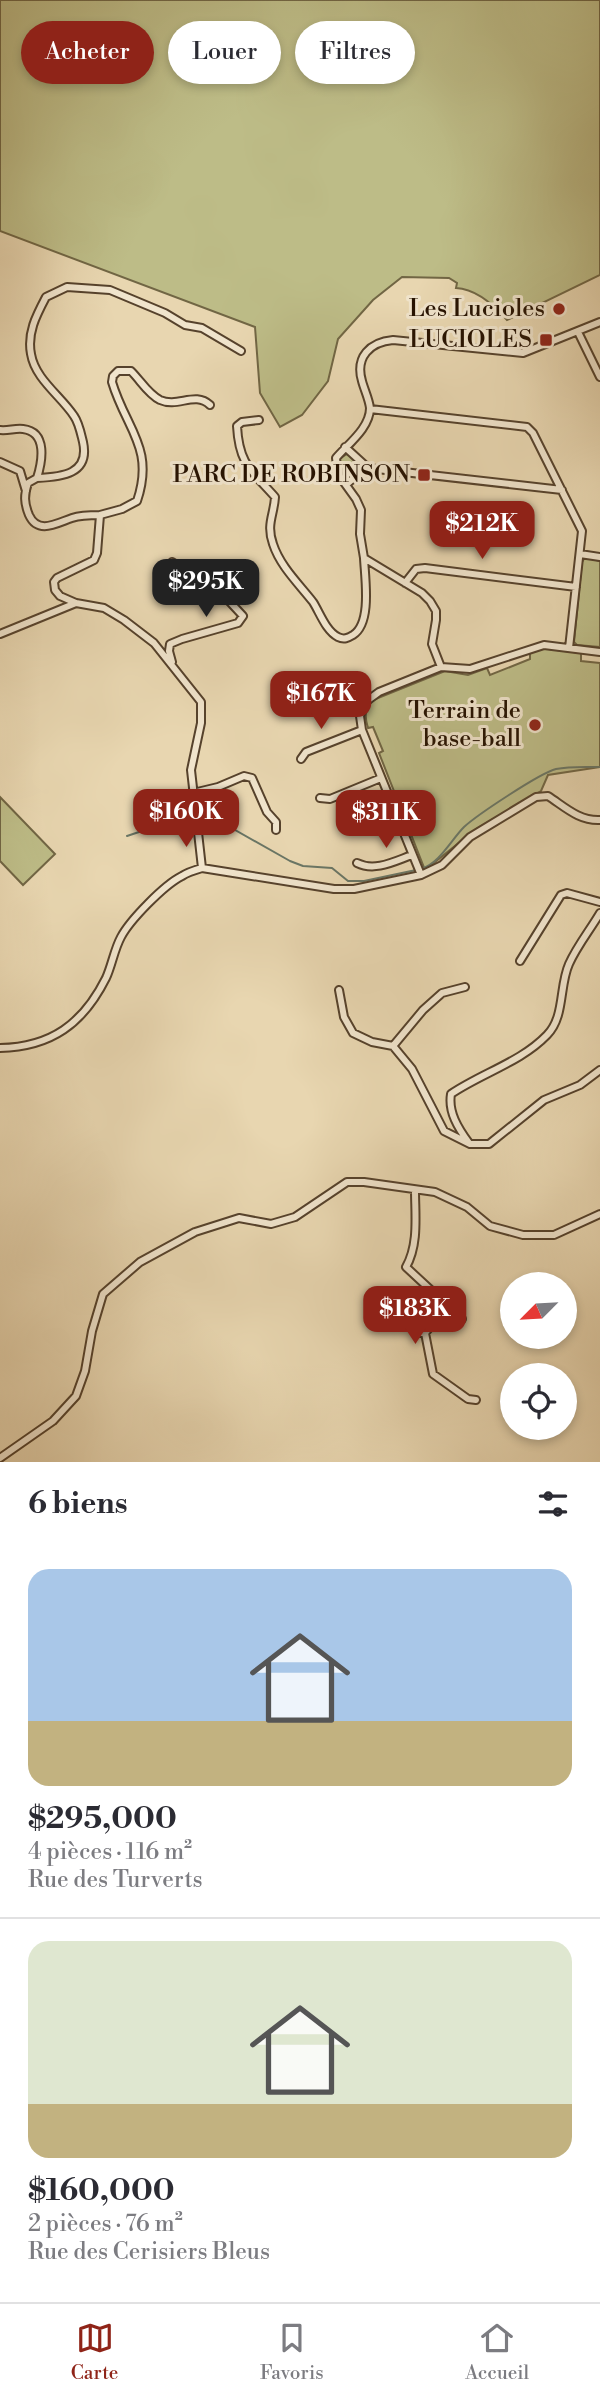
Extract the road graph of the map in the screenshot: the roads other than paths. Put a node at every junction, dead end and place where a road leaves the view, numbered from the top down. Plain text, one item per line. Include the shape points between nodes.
1 (600, 322) edge
2 (578, 332) junction
3 (241, 351) dead end
4 (600, 377) edge
5 (210, 405) dead end
6 (370, 409) junction
7 (259, 420) dead end
8 (0, 430) edge
9 (345, 447) junction
10 (0, 462) edge
11 (368, 468) junction
12 (37, 478) junction
13 (346, 484) junction
14 (562, 489) junction
15 (26, 491) junction
16 (100, 515) junction
17 (580, 554) junction
18 (600, 557) edge
19 (364, 558) junction
20 (172, 562) dead end
21 (405, 583) junction
22 (576, 587) junction
23 (76, 603) junction
24 (0, 634) edge
25 (569, 648) junction
26 (600, 652) edge
27 (441, 667) junction
28 (175, 669) junction
29 (362, 730) junction
30 (301, 759) dead end
31 (382, 778) junction
32 (193, 793) junction
33 (320, 798) dead end
34 (600, 820) edge
35 (276, 830) dead end
36 (412, 855) junction
37 (357, 863) dead end
38 (202, 868) junction
39 (419, 871) junction
40 (600, 902) edge
41 (600, 913) edge
42 (520, 961) dead end
43 (465, 987) dead end
44 (340, 990) dead end
45 (393, 1046) junction
46 (0, 1048) edge
47 (600, 1070) edge
48 (470, 1144) junction
49 (415, 1190) junction
50 (600, 1214) edge
51 (380, 1299) dead end
52 (448, 1306) junction
53 (462, 1319) dead end
54 (425, 1333) junction
55 (476, 1400) dead end
56 (0, 1458) edge

1 - 2 street
2 - 4 street
2 - 6 street via 523,353 379,341 361,361 360,376
3 - 12 street via 202,328 185,325 110,290 67,287 46,298 29,336 31,358 76,418 85,451 80,467 61,477
5 - 16 street via 193,398 175,404 163,401 131,371 118,370 112,382 144,463 144,482 137,501
6 - 9 street via 364,427
6 - 14 street via 527,428
7 - 19 street via 237,426 238,449 275,497 270,517 279,558 339,638 348,638 362,626
8 - 12 street via 20,428 38,439 42,462
9 - 11 street
9 - 13 street via 336,458 336,469
10 - 15 street via 20,471
11 - 13 street
11 - 14 street
12 - 15 street via 28,483
13 - 19 street via 361,510
14 - 17 street via 582,531
15 - 16 street via 24,500 37,525
16 - 23 street via 94,560 54,582 60,596
17 - 18 street
17 - 22 street
19 - 21 street
20 - 28 street via 190,573 203,573 243,616 238,623 170,644
21 - 22 street via 416,569 425,568
21 - 27 street via 422,593 436,611 432,644
22 - 25 street
23 - 24 street
23 - 28 street via 104,608 124,620 154,643
25 - 26 street
25 - 27 street via 544,645 480,667
27 - 29 street via 379,692 364,703
28 - 32 street via 201,702 191,770
29 - 30 street via 306,752
29 - 31 street
31 - 33 street via 330,799
31 - 36 street
32 - 35 street via 244,775 252,778
32 - 38 street
34 - 39 street via 581,817 548,796 536,797 470,837 442,865
36 - 37 street via 379,867
36 - 39 street
38 - 39 street via 334,889 354,889
38 - 46 street via 155,896 121,936 106,978 86,1010 69,1026 51,1039 22,1048
40 - 42 street via 561,895
41 - 48 street via 568,965 550,1033 515,1059 451,1094 449,1105
43 - 45 street via 442,993
44 - 45 street via 344,1017 353,1033
45 - 48 street via 412,1069 444,1130
47 - 48 street via 580,1085 544,1100 489,1144
49 - 50 street via 435,1192 467,1207 490,1226 523,1235 554,1235
49 - 52 street via 415,1234 406,1266
49 - 56 street via 347,1182 295,1217 271,1224 239,1218 195,1232 140,1262 103,1294 76,1396 53,1421
51 - 54 street
52 - 53 street
52 - 54 street
54 - 55 street via 433,1374

